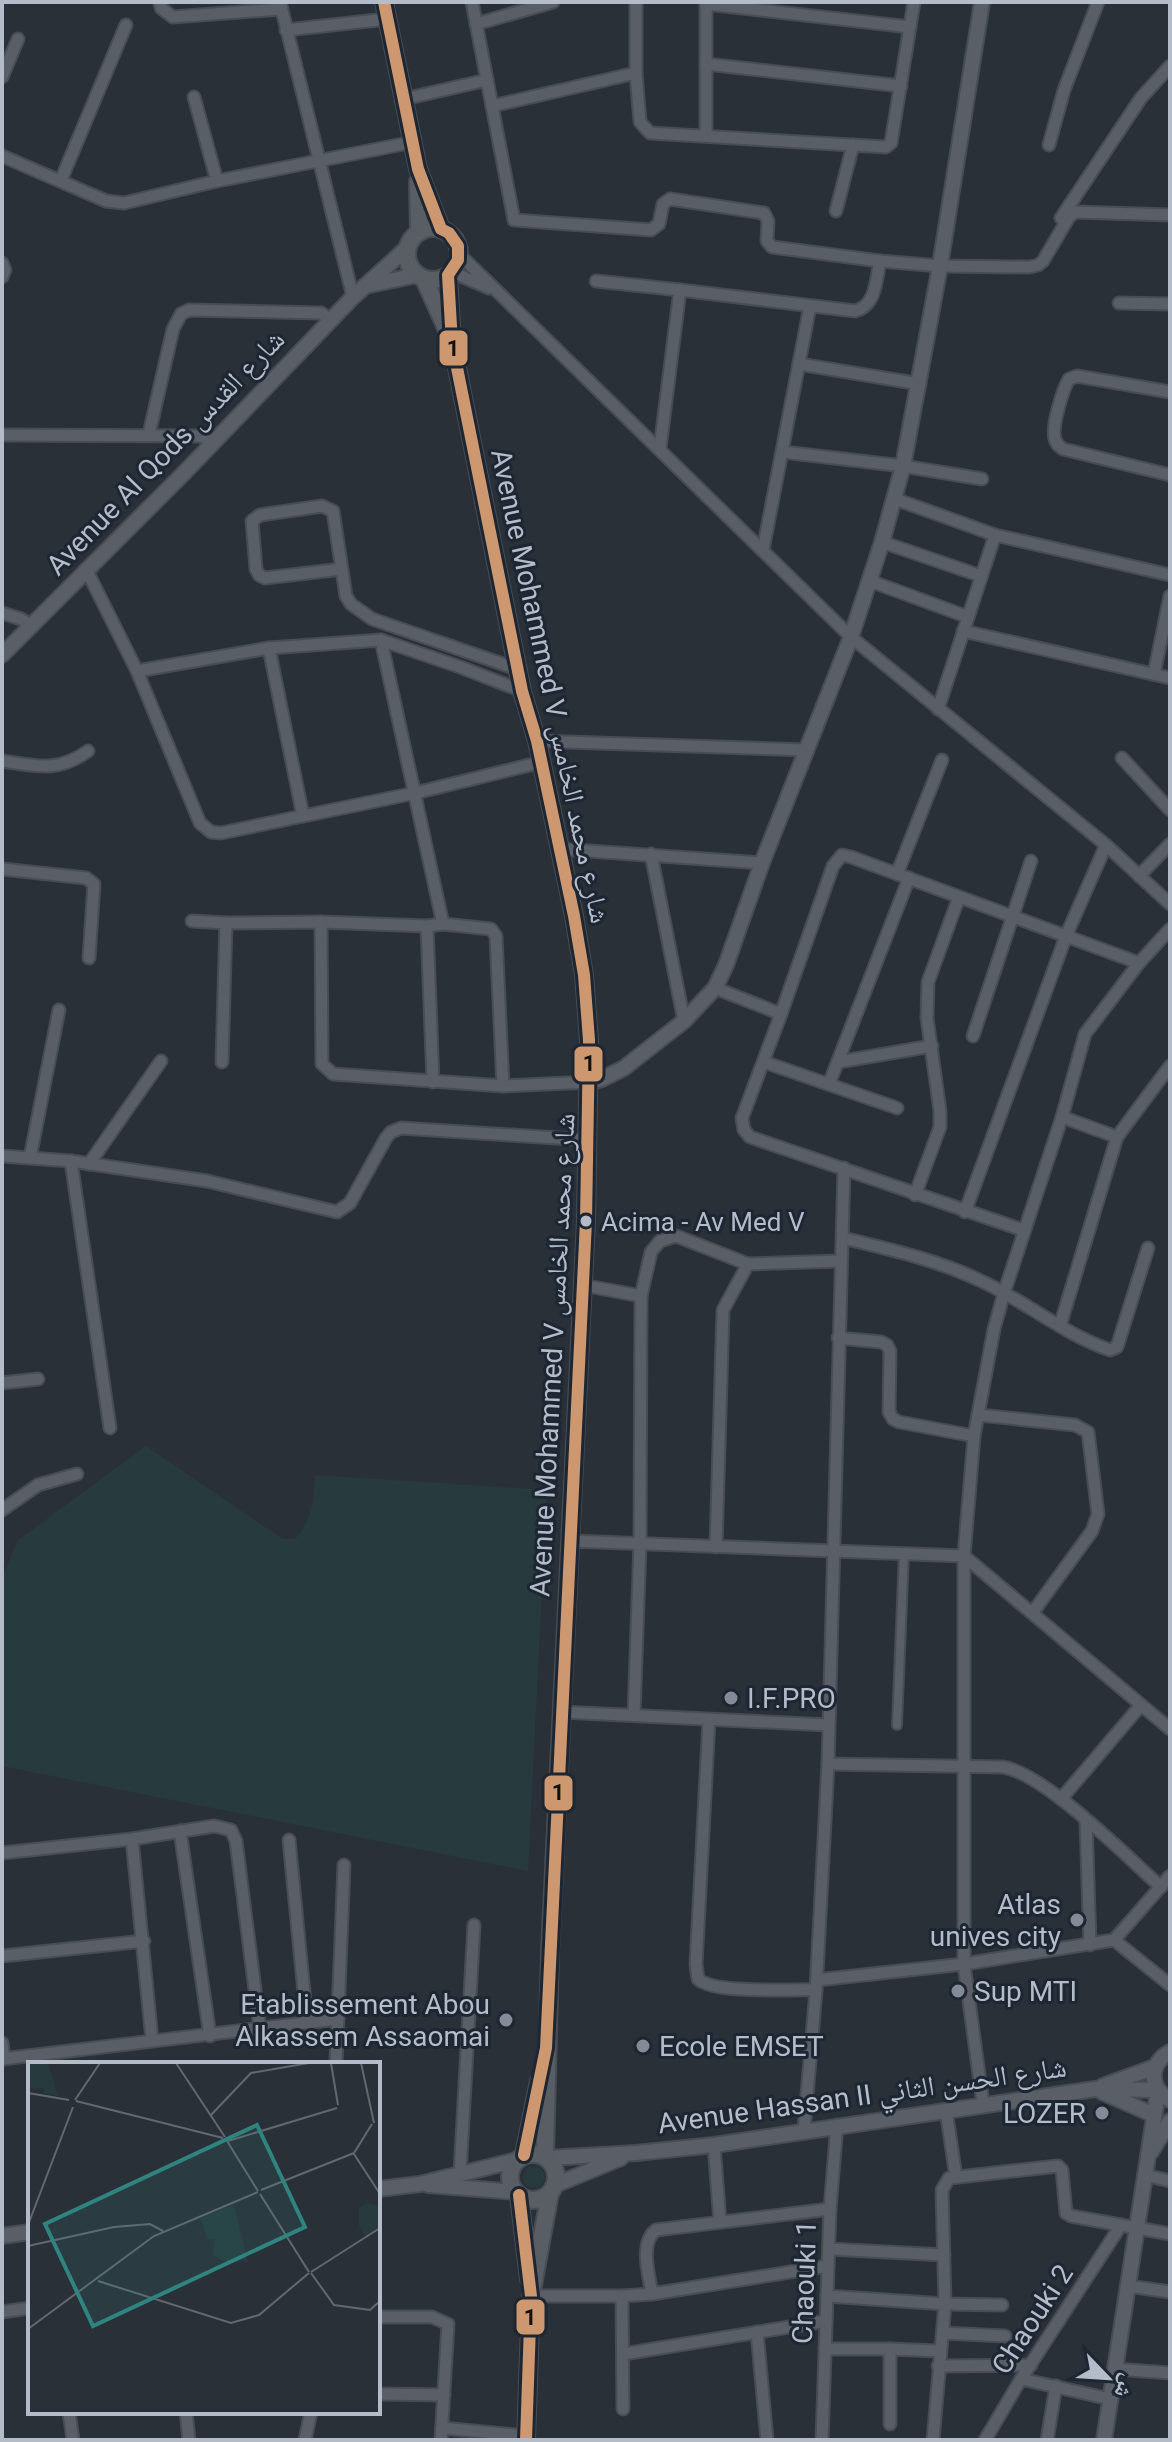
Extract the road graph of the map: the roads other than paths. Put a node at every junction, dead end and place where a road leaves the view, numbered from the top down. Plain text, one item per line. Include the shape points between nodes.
1 (160, 2) edge
2 (384, 2) edge
3 (472, 2) edge
4 (636, 2) edge
5 (914, 2) edge
6 (982, 2) edge
7 (1098, 2) edge
8 (547, 3) edge
9 (706, 3) edge
10 (280, 5) edge
11 (387, 19) junction
12 (476, 24) junction
13 (126, 25) dead end
14 (910, 27) junction
15 (286, 30) junction
16 (18, 39) dead end
17 (706, 64) junction
18 (1170, 66) edge
19 (636, 73) junction
20 (2, 77) edge
21 (487, 80) junction
22 (901, 86) junction
23 (194, 97) dead end
24 (404, 99) junction
25 (492, 106) junction
26 (706, 135) junction
27 (413, 142) junction
28 (853, 145) junction
29 (1049, 145) dead end
30 (2, 156) edge
31 (319, 162) junction
32 (418, 169) junction
33 (61, 180) junction
34 (217, 181) junction
35 (836, 211) dead end
36 (1170, 215) edge
37 (441, 229) junction
38 (419, 232) junction
39 (408, 247) junction
40 (459, 254) junction
41 (880, 261) junction
42 (2, 263) edge
43 (940, 266) junction
44 (1029, 267) junction
45 (450, 274) junction
46 (2, 277) edge
47 (421, 277) junction
48 (596, 281) dead end
49 (365, 286) junction
50 (680, 290) junction
51 (497, 292) junction
52 (353, 297) junction
53 (1119, 303) dead end
54 (1170, 304) edge
55 (810, 306) junction
56 (331, 320) junction
57 (452, 343) junction
58 (799, 364) junction
59 (920, 384) junction
60 (1170, 392) edge
61 (149, 434) junction
62 (2, 435) edge
63 (212, 442) junction
64 (660, 448) junction
65 (783, 452) junction
66 (903, 466) junction
67 (1170, 475) edge
68 (982, 479) dead end
69 (895, 499) junction
70 (995, 535) junction
71 (882, 542) junction
72 (763, 550) junction
73 (86, 569) junction
74 (342, 569) junction
75 (1170, 575) edge
76 (981, 576) junction
77 (870, 581) junction
78 (1170, 596) edge
79 (2, 613) edge
80 (968, 617) junction
81 (31, 626) junction
82 (963, 631) junction
83 (851, 637) junction
84 (381, 640) junction
85 (269, 648) junction
86 (2, 655) edge
87 (520, 670) junction
88 (137, 671) junction
89 (1154, 674) junction
90 (1170, 678) edge
91 (522, 691) junction
92 (938, 709) junction
93 (537, 741) junction
94 (806, 750) junction
95 (88, 751) dead end
96 (1122, 758) dead end
97 (942, 760) dead end
98 (2, 761) edge
99 (542, 762) junction
100 (415, 793) junction
101 (1170, 810) edge
102 (303, 816) junction
103 (1170, 844) edge
104 (1106, 845) junction
105 (560, 849) junction
106 (651, 854) junction
107 (1031, 861) dead end
108 (762, 863) junction
109 (2, 869) edge
110 (903, 876) junction
111 (1139, 876) junction
112 (959, 897) junction
113 (1170, 904) edge
114 (1013, 917) junction
115 (192, 921) dead end
116 (321, 922) junction
117 (226, 923) junction
118 (443, 924) junction
119 (427, 926) junction
120 (1170, 929) edge
121 (1066, 936) junction
122 (89, 958) dead end
123 (1139, 963) junction
124 (715, 988) junction
125 (59, 1010) dead end
126 (781, 1014) junction
127 (684, 1021) junction
128 (973, 1036) dead end
129 (932, 1046) junction
130 (161, 1061) dead end
131 (222, 1062) dead end
132 (764, 1062) junction
133 (838, 1062) junction
134 (1170, 1066) edge
135 (433, 1082) junction
136 (590, 1082) junction
137 (829, 1084) junction
138 (503, 1086) junction
139 (897, 1108) dead end
140 (1062, 1117) junction
141 (1117, 1137) junction
142 (588, 1140) junction
143 (2, 1156) edge
144 (30, 1158) junction
145 (71, 1161) junction
146 (89, 1164) junction
147 (844, 1168) junction
148 (915, 1195) junction
149 (965, 1212) junction
150 (1023, 1230) junction
151 (843, 1238) junction
152 (1148, 1248) dead end
153 (840, 1261) junction
154 (748, 1264) junction
155 (582, 1285) junction
156 (1004, 1293) junction
157 (641, 1296) junction
158 (1060, 1326) junction
159 (838, 1338) junction
160 (38, 1379) dead end
161 (2, 1383) edge
162 (979, 1415) junction
163 (110, 1428) dead end
164 (974, 1436) junction
165 (77, 1474) dead end
166 (2, 1510) edge
167 (571, 1541) junction
168 (640, 1544) junction
169 (716, 1547) junction
170 (832, 1553) junction
171 (904, 1553) junction
172 (964, 1556) junction
173 (1033, 1612) junction
174 (1141, 1705) junction
175 (562, 1712) junction
176 (634, 1715) junction
177 (709, 1720) junction
178 (828, 1725) junction
179 (897, 1725) dead end
180 (1170, 1729) edge
181 (828, 1764) junction
182 (963, 1767) junction
183 (1061, 1799) junction
184 (1086, 1821) junction
185 (180, 1831) junction
186 (132, 1839) junction
187 (289, 1840) dead end
188 (2, 1853) edge
189 (344, 1865) dead end
190 (1170, 1876) edge
191 (1161, 1887) junction
192 (474, 1925) dead end
193 (1114, 1940) junction
194 (144, 1941) junction
195 (1090, 1945) junction
196 (2, 1956) edge
197 (964, 1964) junction
198 (816, 1985) junction
199 (1170, 1985) edge
200 (338, 2019) junction
201 (307, 2023) junction
202 (260, 2029) junction
203 (210, 2036) junction
204 (152, 2040) junction
205 (2, 2043) edge
206 (546, 2048) junction
207 (1170, 2052) edge
208 (3, 2059) edge
209 (336, 2062) edge
210 (1155, 2067) junction
211 (1095, 2089) junction
212 (1162, 2094) edge
213 (983, 2104) junction
214 (946, 2110) junction
215 (1154, 2115) junction
216 (837, 2125) junction
217 (1169, 2126) edge
218 (804, 2130) junction
219 (714, 2145) junction
220 (636, 2153) junction
221 (546, 2157) junction
222 (520, 2158) junction
223 (1146, 2167) junction
224 (460, 2173) junction
225 (956, 2177) junction
226 (1170, 2181) edge
227 (420, 2184) junction
228 (380, 2189) edge
229 (552, 2189) junction
230 (518, 2194) junction
231 (830, 2209) junction
232 (720, 2222) junction
233 (1121, 2225) junction
234 (1137, 2228) junction
235 (28, 2232) edge
236 (1170, 2234) edge
237 (2, 2236) edge
238 (829, 2249) junction
239 (944, 2255) junction
240 (828, 2266) junction
241 (1128, 2286) junction
242 (1170, 2292) edge
243 (652, 2294) junction
244 (531, 2296) junction
245 (622, 2296) junction
246 (827, 2296) junction
247 (945, 2304) junction
248 (1002, 2305) dead end
249 (28, 2308) edge
250 (2, 2312) edge
251 (380, 2317) edge
252 (826, 2321) junction
253 (757, 2332) junction
254 (943, 2333) junction
255 (1005, 2336) dead end
256 (825, 2349) junction
257 (890, 2349) junction
258 (939, 2351) junction
259 (623, 2354) junction
260 (1031, 2365) junction
261 (938, 2366) junction
262 (1115, 2369) junction
263 (1170, 2373) edge
264 (1021, 2379) junction
265 (1056, 2386) junction
266 (380, 2394) edge
267 (444, 2395) junction
268 (1110, 2399) junction
269 (623, 2409) dead end
270 (69, 2414) edge
271 (186, 2414) edge
272 (311, 2414) edge
273 (890, 2424) dead end
274 (441, 2434) edge
275 (526, 2438) edge
276 (73, 2440) edge
277 (189, 2440) edge
278 (305, 2440) edge
279 (767, 2440) edge
280 (822, 2440) edge
281 (933, 2440) edge
282 (985, 2440) edge
283 (1047, 2440) edge
284 (1104, 2440) edge

1 - 10 street via 173,17
2 - 11 main road
3 - 12 street
4 - 19 street
5 - 14 street
6 - 43 street
7 - 29 street
8 - 12 street
9 - 14 street
9 - 17 street
10 - 15 street
11 - 15 street
11 - 24 main road
12 - 21 street
13 - 33 street
14 - 22 street
15 - 31 street
16 - 20 street
17 - 22 street
17 - 26 street
18 - 44 street via 1141,98
19 - 25 street
19 - 26 street via 644,129
21 - 24 street
21 - 25 street
22 - 28 street via 889,145
23 - 34 street
24 - 27 main road
25 - 41 street via 514,220 651,230 670,199 764,213 772,247
26 - 28 street
27 - 31 street
27 - 32 main road
28 - 35 street
30 - 33 street
31 - 34 street
31 - 52 street
32 - 37 main road
32 - 38 main road
33 - 34 street via 106,201 124,203
36 - 44 street via 1075,212 1043,261
37 - 38 main road
37 - 40 main road via 454,239
38 - 39 main road
39 - 47 main road via 408,263
39 - 49 street, Avenue Al Qods شارع القدس
40 - 45 main road
40 - 51 street
41 - 43 street
41 - 55 street via 864,309
42 - 46 street
43 - 44 street
43 - 59 street
45 - 47 main road via 441,279
45 - 51 street
45 - 57 main road, Avenue Mohammed V شارع محمد الخامس
47 - 49 street
47 - 57 main road, Avenue Mohammed V شارع محمد الخامس
48 - 50 street
49 - 52 street, Avenue Al Qods شارع القدس
50 - 55 street
50 - 64 street
51 - 64 street
52 - 56 street, Avenue Al Qods شارع القدس
53 - 54 street
55 - 58 street
56 - 61 street via 321,313 181,314
56 - 63 street, Avenue Al Qods شارع القدس
57 - 87 main road, Avenue Mohammed V شارع محمد الخامس
58 - 59 street
58 - 65 street
59 - 66 street
60 - 67 street via 1077,376 1064,388 1053,434 1063,449
61 - 62 street
61 - 63 street via 201,436
63 - 73 street, Avenue Al Qods شارع القدس
64 - 72 street
65 - 66 street
65 - 72 street
66 - 68 street
66 - 69 street
69 - 70 street
69 - 71 street
70 - 75 street
70 - 76 street
71 - 76 street
71 - 77 street
72 - 83 street
73 - 81 street, Avenue Al Qods شارع القدس
73 - 88 street
74 - 74 street via 329,507 260,515 252,521 259,575
74 - 87 street via 346,596 364,614
76 - 80 street
77 - 80 street
77 - 83 street
78 - 89 street
79 - 81 street
80 - 82 street
81 - 86 street, Avenue Al Qods شارع القدس
82 - 89 street
82 - 92 street
83 - 92 street
83 - 94 street
84 - 85 street
84 - 91 street
84 - 100 street
85 - 88 street
85 - 102 street
87 - 91 main road, Avenue Mohammed V شارع محمد الخامس
88 - 102 street via 205,828 221,833
89 - 90 street
91 - 93 main road, Avenue Mohammed V شارع محمد الخامس
92 - 104 street
93 - 94 street
93 - 99 main road, Avenue Mohammed V شارع محمد الخامس
94 - 108 street
95 - 98 street via 49,768
96 - 101 street
97 - 110 street
99 - 100 street
99 - 105 main road, Avenue Mohammed V شارع محمد الخامس
100 - 102 street
100 - 118 street
103 - 111 street
104 - 111 street
104 - 121 street
105 - 106 street
105 - 136 main road, Avenue Mohammed V شارع محمد الخامس via 584,975
106 - 108 street
106 - 127 street
107 - 114 street
108 - 124 street
109 - 122 street via 91,880
110 - 112 street
110 - 126 street via 851,857 838,858
110 - 133 street
111 - 113 street
112 - 114 street
112 - 129 street via 928,982
114 - 121 street
114 - 128 street
115 - 117 street
116 - 117 street
116 - 119 street
116 - 135 street via 326,1070
117 - 131 street
118 - 119 street
118 - 138 street via 487,927 496,936
119 - 135 street
120 - 123 street
121 - 123 street
121 - 149 street
123 - 140 street via 1085,1034
124 - 126 street
124 - 127 street
125 - 144 street
126 - 132 street
127 - 136 street via 624,1068
129 - 133 street
129 - 148 street via 940,1127
130 - 146 street
132 - 137 street
132 - 147 street via 742,1118 744,1130 750,1137
133 - 137 street
134 - 141 street
135 - 138 street
136 - 138 street
136 - 142 main road, Avenue Mohammed V شارع محمد الخامس
137 - 139 street
140 - 141 street
140 - 150 street
141 - 158 street
142 - 146 street via 401,1128 386,1138 350,1203 337,1212 207,1181
142 - 155 main road, Avenue Mohammed V شارع محمد الخامس
143 - 144 street
144 - 145 street
145 - 146 street
145 - 163 street
147 - 148 street
147 - 151 street
148 - 149 street
149 - 150 street
150 - 156 street
151 - 153 street
151 - 156 street via 932,1263
152 - 158 street via 1117,1347 1103,1348
153 - 154 street
153 - 159 street
154 - 157 street via 676,1236 660,1241 651,1252
154 - 169 street via 723,1310
155 - 157 street
155 - 167 main road, Avenue Mohammed V شارع محمد الخامس
156 - 158 street
156 - 162 street
157 - 168 street
159 - 164 street via 887,1345 893,1419
159 - 170 street
160 - 161 street
162 - 164 street
162 - 173 street via 1075,1425 1088,1432 1096,1522
164 - 172 street
165 - 166 street via 38,1485
167 - 168 street
167 - 175 main road, Avenue Mohammed V شارع محمد الخامس
168 - 169 street
168 - 176 street
169 - 170 street
170 - 171 street
170 - 178 street
171 - 172 street
171 - 179 street
172 - 173 street
172 - 182 street
173 - 174 street
174 - 180 street
174 - 183 street
175 - 176 street
175 - 206 main road, Avenue Mohammed V شارع محمد الخامس
176 - 177 street
177 - 178 street
177 - 198 street via 698,1979 724,1988
178 - 181 street
181 - 182 street
181 - 198 street
182 - 183 street via 1016,1770
182 - 197 street
183 - 184 street
184 - 191 street
184 - 195 street
185 - 186 street
185 - 202 street via 220,1826 236,1838
185 - 203 street
186 - 188 street
186 - 194 street
187 - 201 street
189 - 200 street
190 - 191 street
191 - 193 street
192 - 224 street
193 - 195 street
193 - 199 street
194 - 196 street
194 - 204 street
195 - 197 street
197 - 198 street
197 - 213 street
198 - 218 street
200 - 201 street
200 - 209 street
201 - 202 street
202 - 203 street
203 - 204 street
204 - 208 street
205 - 208 street
206 - 221 main road
206 - 222 main road
207 - 210 street
210 - 211 street
210 - 212 street via 1153,2077
211 - 212 street
211 - 213 street, Avenue Hassan II شارع الحسن الثاني
211 - 215 street
212 - 215 street
213 - 214 street, Avenue Hassan II شارع الحسن الثاني
214 - 216 street, Avenue Hassan II شارع الحسن الثاني
214 - 225 street
215 - 223 street
216 - 218 street, Avenue Hassan II شارع الحسن الثاني
216 - 231 street, Chaouki 1
217 - 223 street
218 - 219 street, Avenue Hassan II شارع الحسن الثاني
219 - 220 street, Avenue Hassan II شارع الحسن الثاني
219 - 232 street
220 - 221 street, Avenue Hassan II شارع الحسن الثاني
220 - 229 street, Avenue Hassan II شارع الحسن الثاني
221 - 222 main road via 531,2153
221 - 229 main road via 557,2173
222 - 224 street
222 - 230 main road via 510,2173
223 - 226 street
223 - 234 street
224 - 227 street
225 - 233 street via 1058,2166 1066,2213
225 - 239 street via 949,2178 942,2190
227 - 228 street
227 - 230 street
229 - 230 main road via 532,2200
229 - 244 main road
230 - 244 main road
231 - 232 street
231 - 238 street, Chaouki 1
232 - 243 street via 656,2230 648,2238
233 - 234 street
233 - 260 street, Chaouki 2
234 - 236 street
234 - 241 street
235 - 237 street
238 - 239 street
238 - 240 street, Chaouki 1
239 - 247 street
240 - 243 street
240 - 246 street, Chaouki 1
241 - 242 street
241 - 262 street
243 - 245 street
244 - 245 street
244 - 275 main road
245 - 259 street
246 - 247 street
246 - 252 street, Chaouki 1
247 - 248 street
247 - 254 street
249 - 250 street
251 - 267 street via 432,2317 447,2323
252 - 253 street
252 - 256 street, Chaouki 1
253 - 259 street
253 - 279 street
254 - 255 street
254 - 258 street
256 - 257 street
256 - 280 street, Chaouki 1
257 - 258 street
257 - 273 street
258 - 261 street
259 - 269 street
260 - 261 street
260 - 264 street, Chaouki 2
261 - 281 street
262 - 263 street
262 - 268 street
264 - 265 street
264 - 282 street, Chaouki 2
265 - 268 street
265 - 283 street
266 - 267 street
267 - 274 street
268 - 284 street
270 - 276 street
271 - 277 street
272 - 278 street
274 - 275 street

